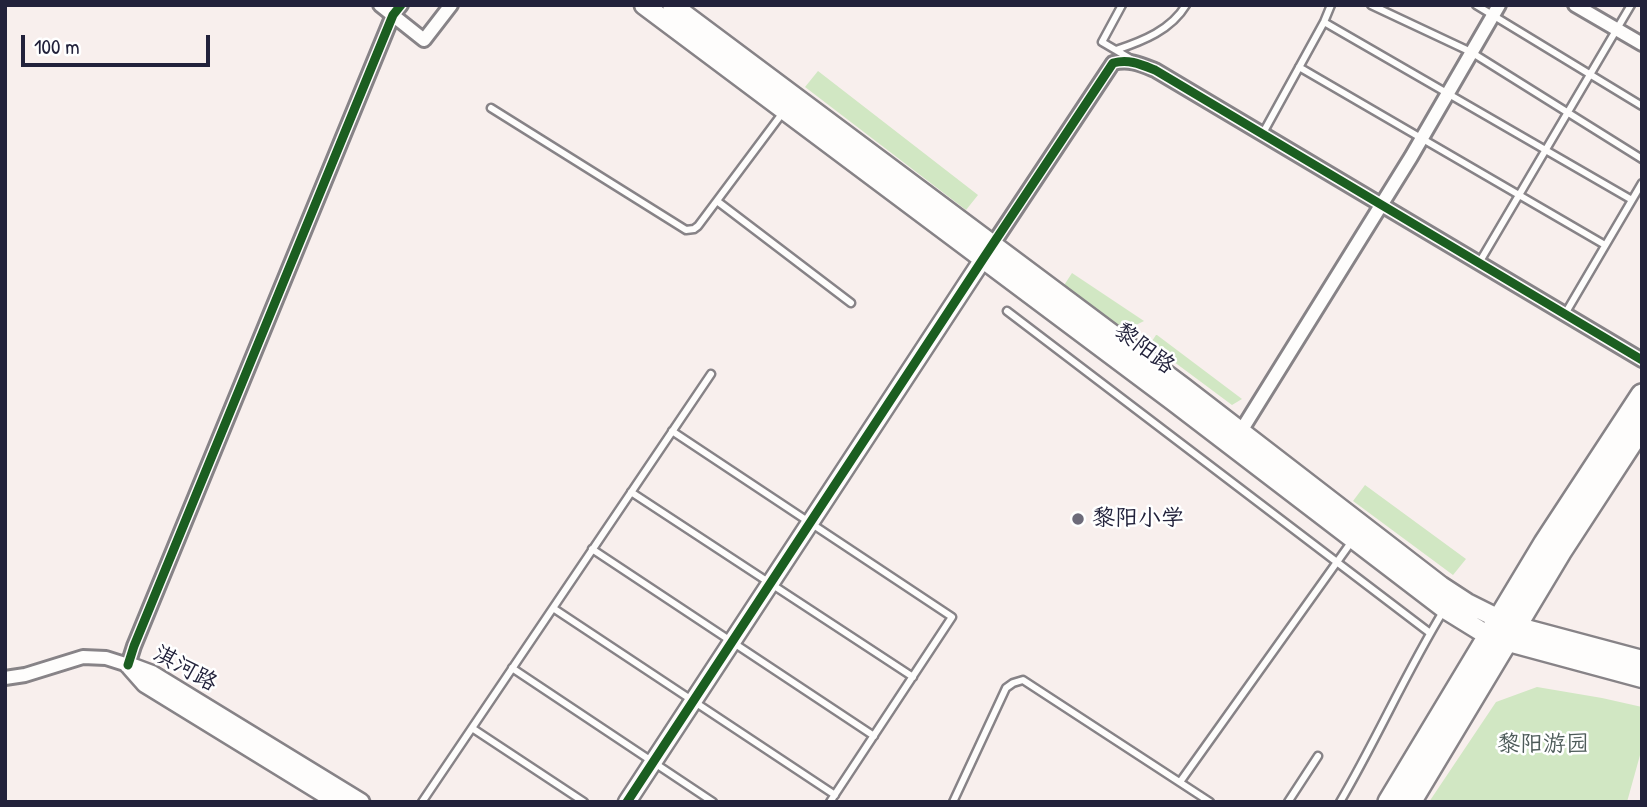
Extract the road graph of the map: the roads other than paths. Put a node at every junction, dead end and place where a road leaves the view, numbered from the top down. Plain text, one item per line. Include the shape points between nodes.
1 (380, 5) edge
2 (451, 5) edge
3 (644, 5) edge
4 (672, 5) edge
5 (1122, 5) edge
6 (1186, 5) edge
7 (1331, 5) edge
8 (1371, 5) edge
9 (1476, 5) edge
10 (1575, 5) edge
11 (1631, 5) edge
12 (397, 9) edge
13 (1496, 11) edge
14 (1324, 22) junction
15 (1617, 30) junction
16 (1642, 44) edge
17 (1116, 50) junction
18 (1471, 52) junction
19 (1135, 61) junction
20 (1299, 67) junction
21 (1590, 75) junction
22 (1447, 93) junction
23 (1642, 106) edge
24 (491, 108) dead end
25 (784, 110) junction
26 (1568, 112) junction
27 (1262, 134) junction
28 (1422, 138) junction
29 (1546, 150) junction
30 (1642, 159) edge
31 (1642, 183) edge
32 (1520, 195) junction
33 (1632, 200) junction
34 (717, 201) junction
35 (1381, 205) junction
36 (1605, 245) junction
37 (988, 252) junction
38 (1479, 263) junction
39 (851, 303) dead end
40 (1007, 311) dead end
41 (1564, 314) junction
42 (1642, 360) edge
43 (711, 374) dead end
44 (1642, 395) edge
45 (1642, 426) edge
46 (672, 431) junction
47 (1241, 431) junction
48 (632, 492) junction
49 (810, 523) junction
50 (1353, 539) junction
51 (593, 550) junction
52 (1337, 562) junction
53 (771, 583) junction
54 (553, 608) junction
55 (1445, 609) junction
56 (1502, 631) junction
57 (1430, 633) junction
58 (732, 642) junction
59 (1642, 660) edge
60 (128, 665) junction
61 (512, 668) junction
62 (913, 677) junction
63 (5, 678) edge
64 (1642, 678) edge
65 (693, 701) junction
66 (472, 728) junction
67 (874, 736) junction
68 (1318, 755) dead end
69 (653, 762) junction
70 (1180, 782) junction
71 (835, 795) junction
72 (956, 800) edge
73 (337, 802) edge
74 (361, 802) edge
75 (422, 802) edge
76 (584, 802) edge
77 (627, 802) edge
78 (713, 802) edge
79 (830, 802) edge
80 (1210, 802) edge
81 (1288, 802) edge
82 (1340, 802) edge
83 (1390, 802) edge
84 (1409, 802) edge

1 - 12 street
2 - 12 street via 424,40
3 - 25 main road, 黎阳路
4 - 37 main road, 黎阳路
5 - 17 lane via 1102,42
6 - 17 lane via 1166,28
7 - 14 lane
8 - 18 lane
9 - 13 lane
10 - 15 street
11 - 15 lane
12 - 60 street
13 - 18 street
13 - 21 lane
14 - 20 lane
14 - 22 lane
15 - 16 street
15 - 21 lane
17 - 19 lane
18 - 22 street
18 - 26 lane
19 - 27 street
19 - 37 street via 1113,63
20 - 27 lane
20 - 28 lane
21 - 23 lane
21 - 26 lane
22 - 28 street
22 - 29 lane
24 - 34 lane via 686,230 698,226
25 - 34 lane
25 - 37 main road, 黎阳路
26 - 29 lane
26 - 30 lane
27 - 35 street
28 - 32 lane
28 - 35 street
29 - 32 lane
29 - 33 lane
31 - 33 lane
32 - 36 lane
32 - 38 lane
33 - 36 lane
34 - 39 lane
35 - 38 street
35 - 47 street
36 - 41 lane
37 - 47 main road, 黎阳路
37 - 49 street
37 - 50 main road, 黎阳路
38 - 41 street
40 - 52 lane
41 - 42 street
43 - 46 lane
44 - 56 highway via 1545,543
45 - 56 highway
46 - 48 lane
46 - 49 lane
47 - 56 main road, 黎阳路
48 - 51 lane
48 - 53 lane
49 - 53 street
49 - 62 lane via 951,617
50 - 52 lane
50 - 55 main road, 黎阳路
51 - 54 lane
51 - 58 lane
52 - 57 lane
52 - 70 lane
53 - 58 street
53 - 62 lane
54 - 61 lane
54 - 65 lane
55 - 56 main road, 黎阳路
55 - 57 lane
56 - 59 main road, 黎阳路
56 - 64 main road, 黎阳路
56 - 83 highway
56 - 84 highway
57 - 82 lane
58 - 65 street
58 - 67 lane
60 - 63 street via 83,657
60 - 73 street, 淇河路 via 145,684
60 - 74 street, 淇河路 via 152,674
61 - 66 lane
61 - 69 lane
62 - 67 lane
65 - 69 street
65 - 71 lane
66 - 75 lane
66 - 76 lane
67 - 71 lane
68 - 81 lane
69 - 77 street
69 - 78 lane
70 - 72 lane via 1023,680 1006,688
70 - 80 lane
71 - 79 lane

